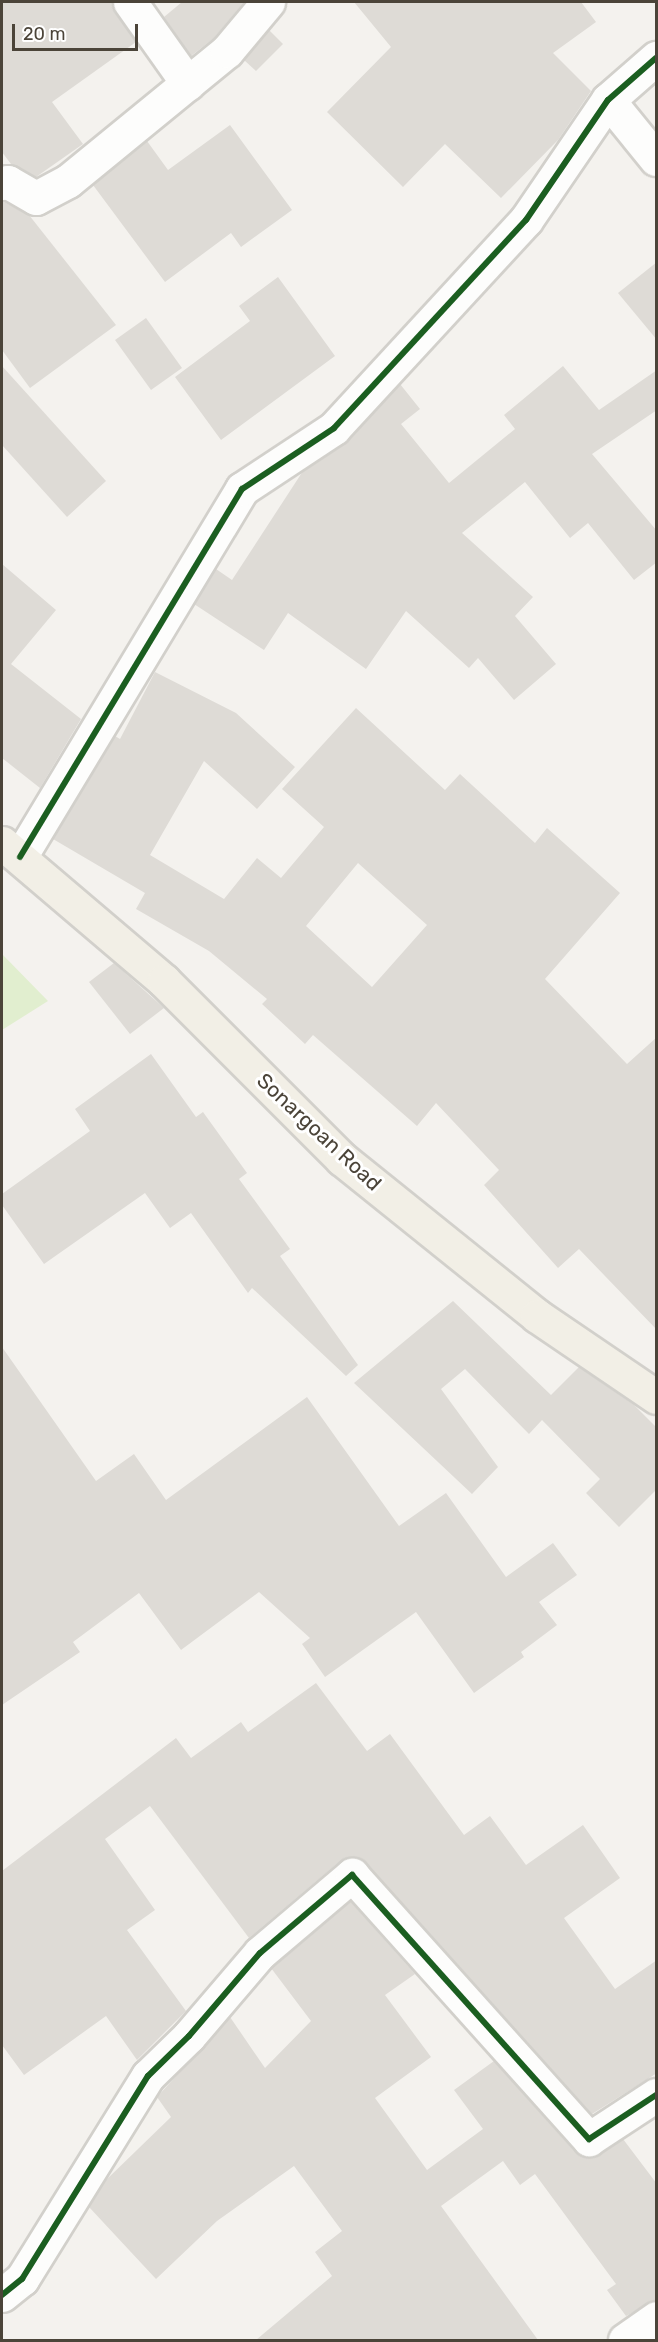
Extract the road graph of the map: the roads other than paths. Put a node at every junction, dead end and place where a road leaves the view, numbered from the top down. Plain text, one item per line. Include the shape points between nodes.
1 (130, 2) edge
2 (268, 2) edge
3 (657, 58) edge
4 (188, 84) junction
5 (608, 100) junction
6 (657, 159) edge
7 (2, 183) edge
8 (11, 850) edge
9 (657, 1397) edge
10 (657, 2095) edge
11 (2, 2295) edge
12 (657, 2318) edge
13 (625, 2340) edge

1 - 4 street
2 - 4 street via 227,51
3 - 5 street
4 - 7 street via 68,181 36,198 8,182
5 - 6 street
5 - 8 street via 526,220 334,428 242,489
8 - 9 main road, Sonargoan Road via 164,981 342,1159 537,1316
10 - 11 street via 589,2139 352,1875 260,1953 189,2036 148,2076 22,2279
12 - 13 street

